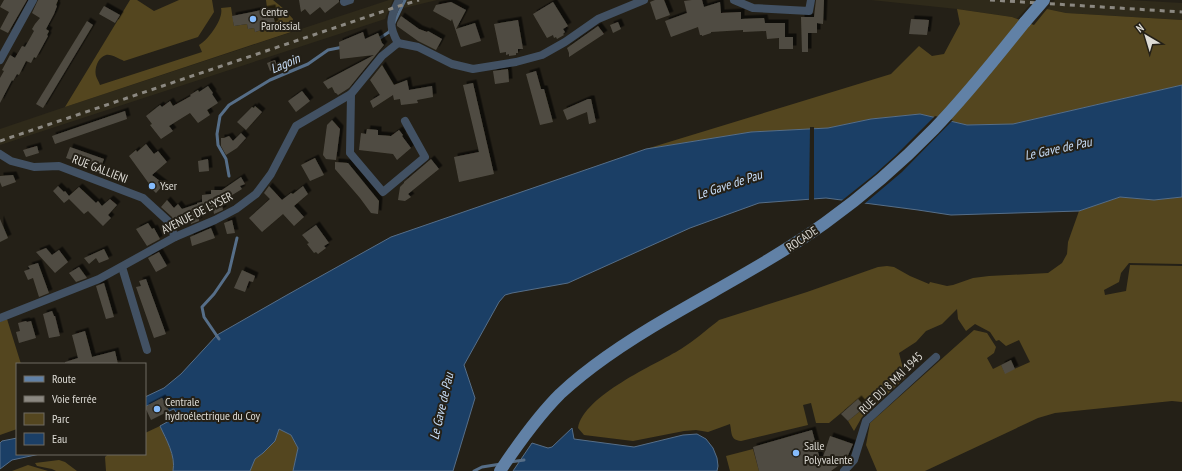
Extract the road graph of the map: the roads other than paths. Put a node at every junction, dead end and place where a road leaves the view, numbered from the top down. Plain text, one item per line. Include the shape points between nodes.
1 (33, 0) edge
2 (399, 0) edge
3 (644, 0) edge
4 (734, 0) edge
5 (811, 0) edge
6 (1044, 0) edge
7 (398, 43) junction
8 (0, 60) edge
9 (351, 94) junction
10 (405, 121) dead end
11 (0, 154) edge
12 (175, 237) junction
13 (122, 266) junction
14 (0, 318) edge
15 (147, 350) dead end
16 (936, 357) dead end
17 (500, 471) edge
18 (844, 471) edge

1 - 8 street
2 - 7 street via 391,20 392,34
3 - 7 street via 598,20 542,55 516,62 473,69 452,64 418,47
4 - 5 street via 753,8 809,11
6 - 17 main road, ROCADE, bridge via 935,128 878,182 788,249 647,330 587,371 543,412
7 - 9 street, AVENUE DE L'YSER via 382,56
9 - 10 street via 350,153 383,192 425,157
9 - 12 street, AVENUE DE L'YSER via 296,126 271,174 256,194 236,209
11 - 12 street, RUE GALLIENI via 11,161 34,168 59,166 143,198 168,221
12 - 13 street, AVENUE DE L'YSER
13 - 14 street, AVENUE DE L'YSER via 99,279
13 - 15 street
16 - 18 street, RUE DU 8 MAI 1945 via 866,421 854,460

